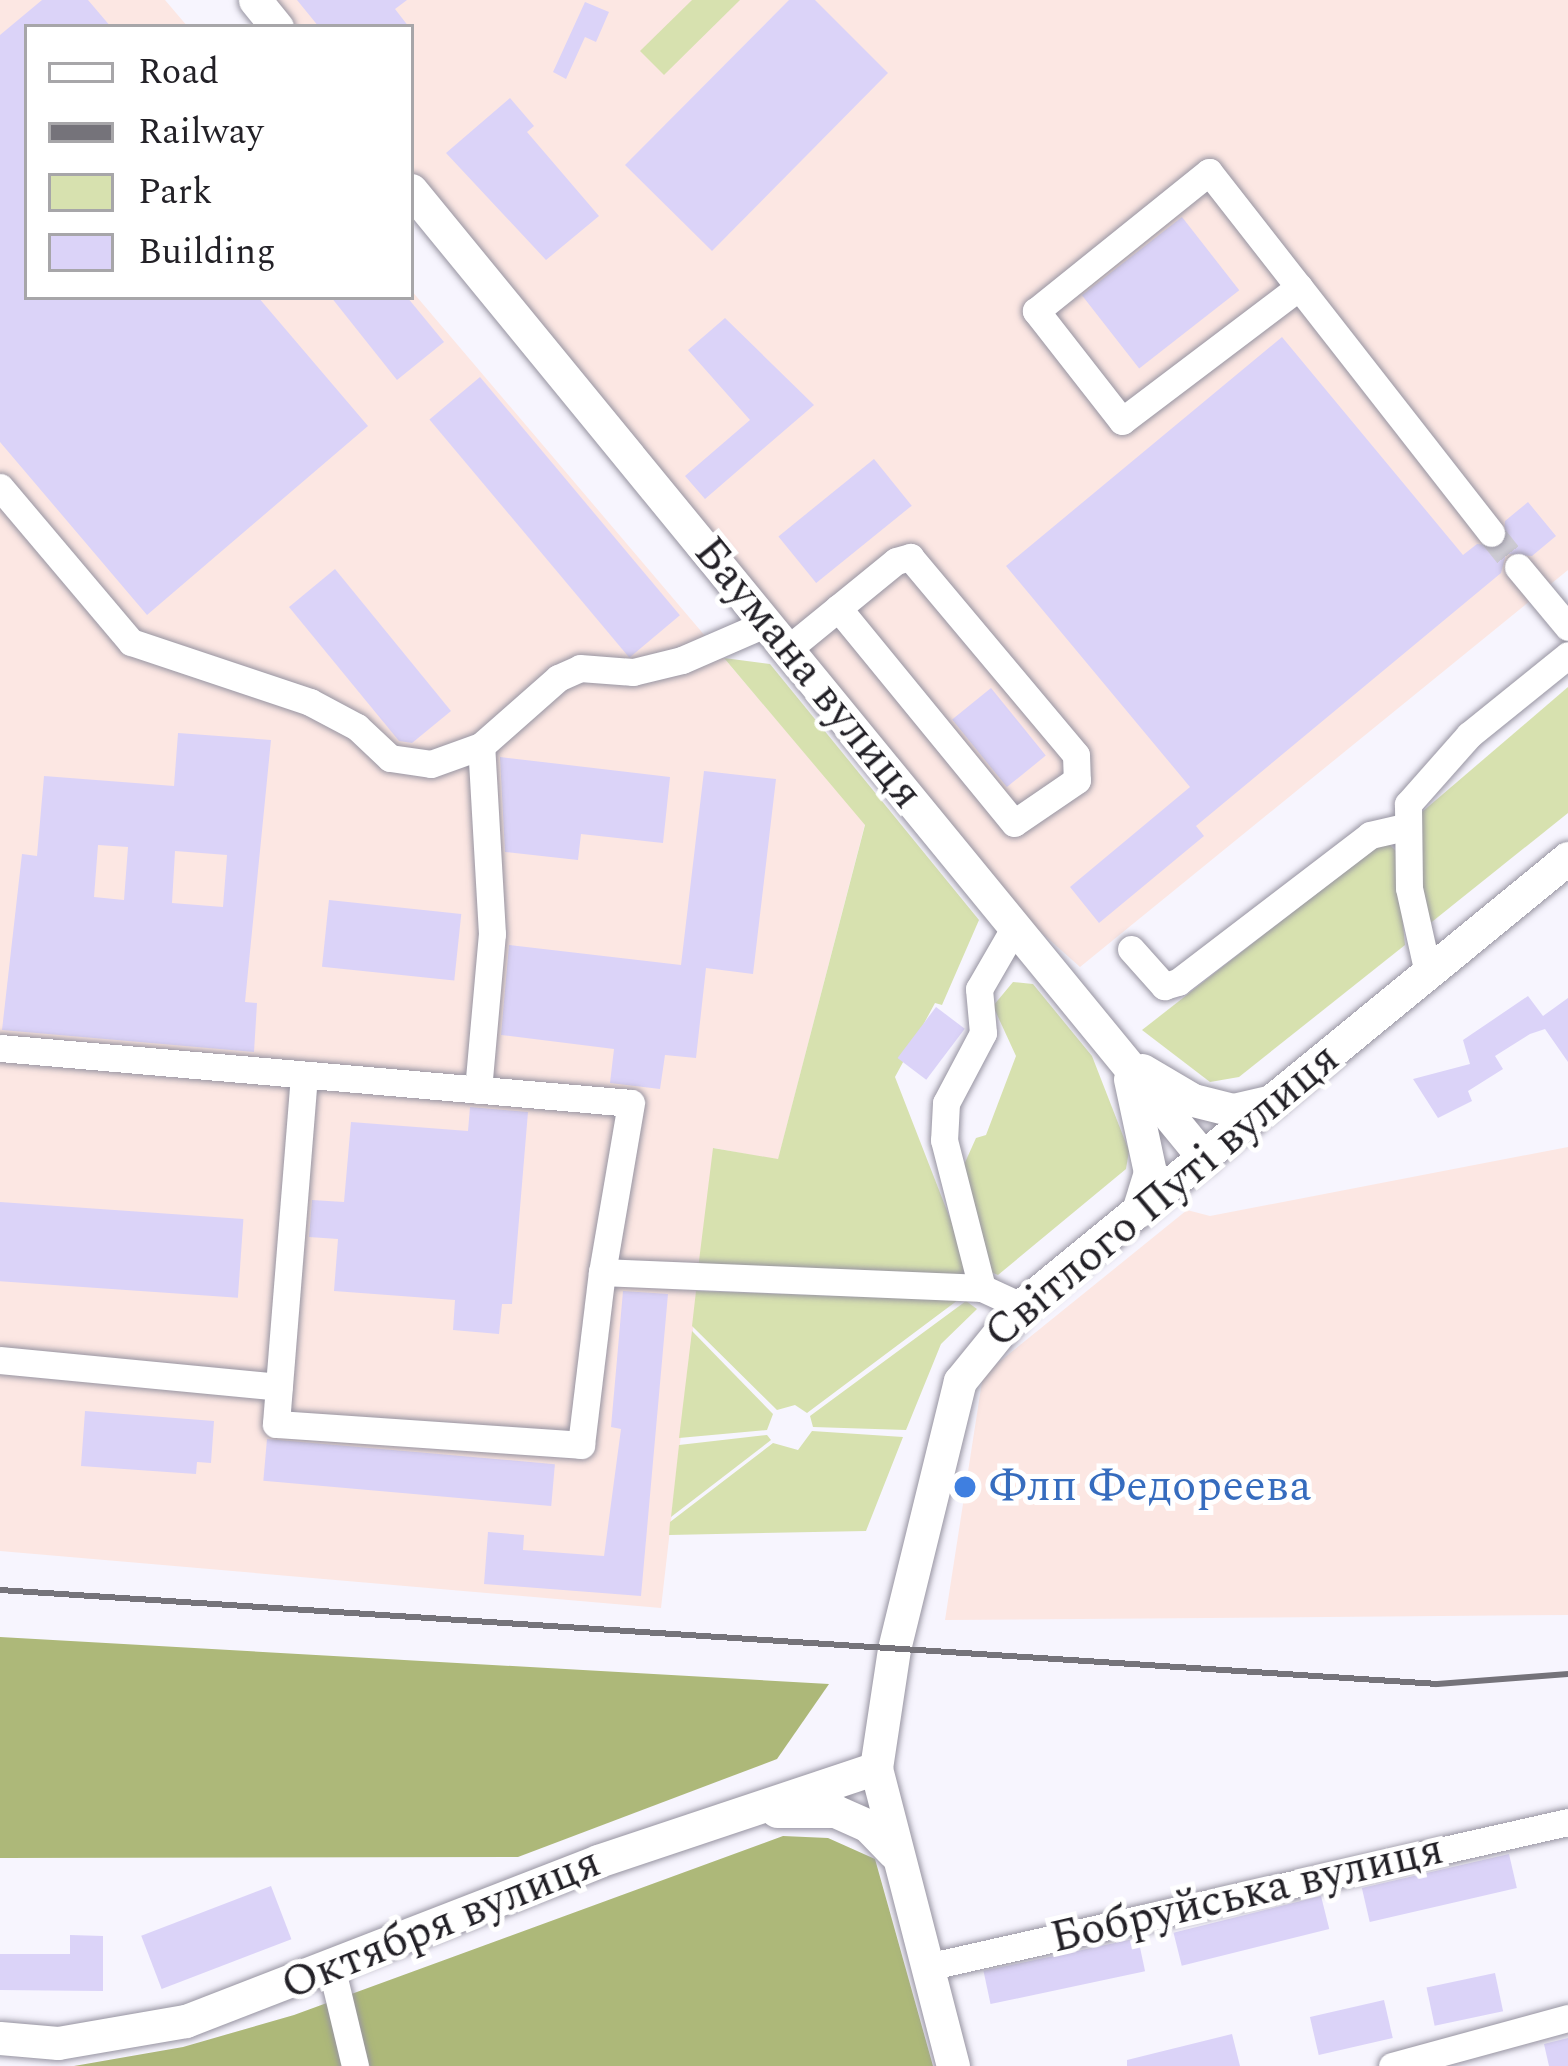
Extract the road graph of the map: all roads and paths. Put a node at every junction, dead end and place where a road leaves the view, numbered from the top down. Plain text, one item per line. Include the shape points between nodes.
1 (255, 0) edge
2 (275, 24) edge
3 (414, 194) edge
4 (1299, 287) junction
5 (3, 496) edge
6 (1491, 533) tunnel mouth
7 (1519, 567) tunnel mouth
8 (838, 608) junction
9 (1568, 626) edge
10 (778, 636) junction
11 (1568, 655) edge
12 (481, 746) junction
13 (1408, 826) junction
14 (1568, 858) edge
15 (1016, 926) junction
16 (1131, 949) dead end
17 (1428, 973) junction
18 (0, 1048) edge
19 (1124, 1060) junction
20 (304, 1075) junction
21 (478, 1090) junction
22 (1274, 1100) junction
23 (1204, 1158) junction
24 (1138, 1211) junction
25 (602, 1272) junction
26 (982, 1288) junction
27 (1021, 1306) junction
28 (0, 1360) edge
29 (279, 1387) junction
30 (876, 1768) junction
31 (733, 1815) junction
32 (1568, 1822) edge
33 (894, 1852) junction
34 (927, 1967) junction
35 (332, 1970) junction
36 (1568, 2018) edge
37 (0, 2038) edge
38 (355, 2066) edge
39 (953, 2066) edge
40 (1392, 2066) edge

1 - 2 main road
3 - 10 main road, Баумана вулиця
4 - 4 street via 1209,172 1036,311 1122,422
4 - 6 street
5 - 12 street via 131,642 310,702 357,727 390,758 431,764
7 - 9 street
8 - 8 street via 896,561 922,565 1076,755 1077,780 1014,823
8 - 10 street
10 - 12 street via 682,660 569,673
10 - 15 main road, Баумана вулиця
11 - 13 street via 1469,735 1408,804
12 - 21 street via 492,934
13 - 16 street via 1370,835 1178,982 1164,986
13 - 17 street via 1409,888
14 - 17 main road, Світлого Путі вулиця
15 - 19 main road, Баумана вулиця
15 - 26 street via 979,989 982,1033 946,1103 944,1140
17 - 22 main road, Світлого Путі вулиця
18 - 20 street
19 - 22 main road via 1193,1100 1233,1110
19 - 23 main road, Баумана вулиця
19 - 24 main road via 1150,1172
20 - 21 street
20 - 29 street
21 - 25 street via 631,1103
22 - 23 main road, Світлого Путі вулиця
23 - 24 main road, Світлого Путі вулиця
24 - 27 main road, Світлого Путі вулиця
25 - 26 street
25 - 29 street via 581,1444 276,1424
26 - 27 street
27 - 30 main road, Світлого Путі вулиця via 980,1348 944,1424
28 - 29 street
30 - 31 main road, Октября вулиця
30 - 33 main road
31 - 33 main road via 835,1811 868,1826
31 - 35 main road, Октября вулиця
32 - 34 street, Бобруйська вулиця
33 - 34 main road
34 - 39 main road
35 - 37 main road, Октября вулиця via 186,2021 58,2043
35 - 38 street
36 - 40 street

